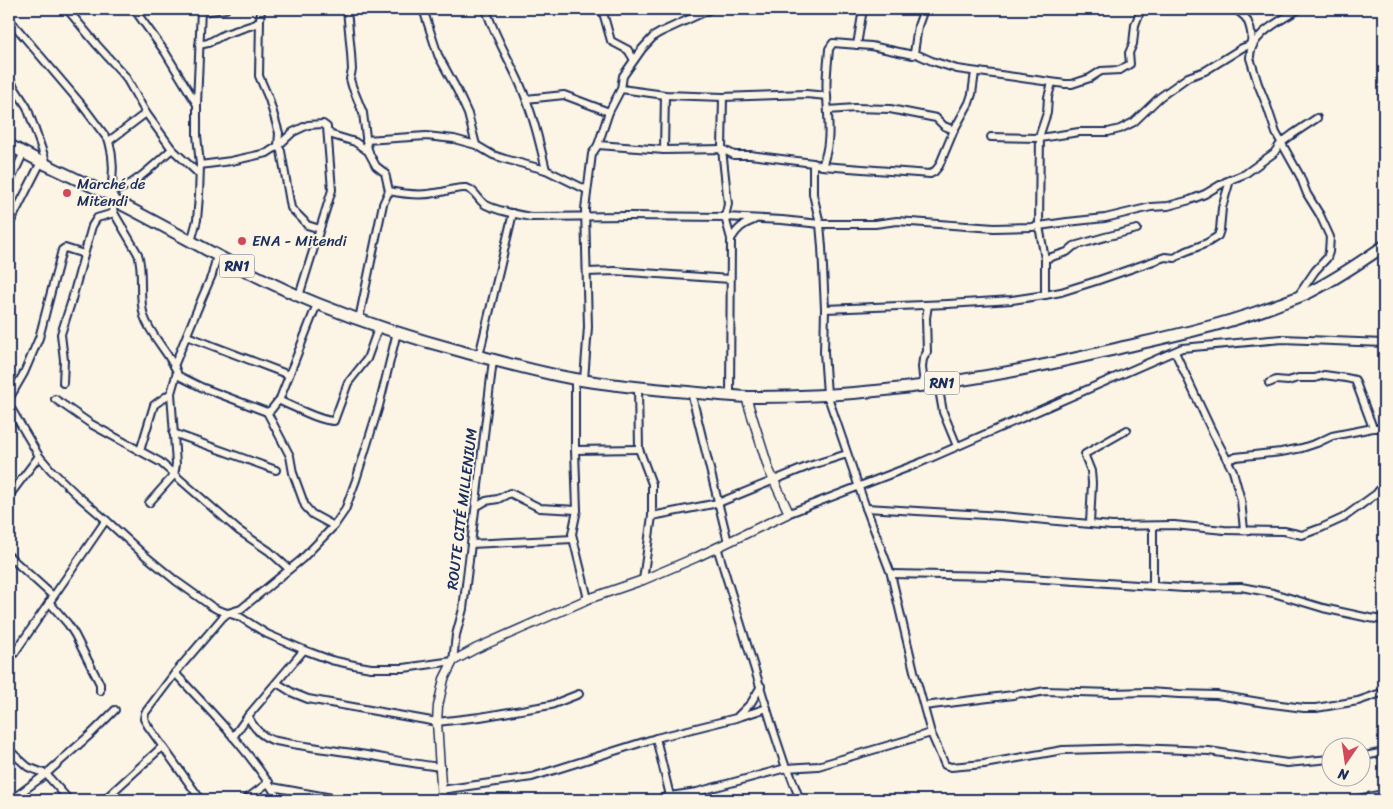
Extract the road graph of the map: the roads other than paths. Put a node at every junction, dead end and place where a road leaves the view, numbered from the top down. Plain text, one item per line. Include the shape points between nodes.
1 (67, 9) edge
2 (134, 9) edge
3 (226, 9) edge
4 (261, 9) edge
5 (347, 9) edge
6 (424, 9) edge
7 (486, 9) edge
8 (602, 9) edge
9 (711, 9) edge
10 (863, 9) edge
11 (924, 9) edge
12 (1141, 9) edge
13 (1235, 9) edge
14 (1299, 9) edge
15 (201, 10) edge
16 (9, 19) edge
17 (260, 20) junction
18 (200, 45) junction
19 (857, 45) junction
20 (1251, 45) junction
21 (914, 53) junction
22 (634, 60) junction
23 (975, 72) junction
24 (9, 79) edge
25 (1052, 83) junction
26 (621, 89) junction
27 (665, 95) junction
28 (826, 96) junction
29 (723, 97) junction
30 (526, 99) junction
31 (197, 104) junction
32 (828, 110) junction
33 (609, 112) junction
34 (146, 113) junction
35 (1317, 118) dead end
36 (954, 130) junction
37 (328, 131) junction
38 (991, 137) dead end
39 (1040, 138) junction
40 (366, 140) junction
41 (108, 141) junction
42 (1281, 144) junction
43 (9, 145) edge
44 (476, 145) junction
45 (598, 145) junction
46 (278, 146) junction
47 (722, 148) junction
48 (172, 149) junction
49 (664, 150) junction
50 (24, 152) junction
51 (369, 153) junction
52 (813, 163) junction
53 (44, 164) junction
54 (200, 165) junction
55 (822, 166) junction
56 (546, 170) junction
57 (199, 174) junction
58 (1230, 180) junction
59 (9, 184) edge
60 (587, 190) junction
61 (389, 191) junction
62 (112, 195) junction
63 (114, 213) junction
64 (513, 214) junction
65 (585, 216) junction
66 (725, 217) junction
67 (759, 219) junction
68 (9, 224) edge
69 (820, 224) junction
70 (1039, 226) junction
71 (320, 229) junction
72 (1136, 229) dead end
73 (731, 239) junction
74 (191, 242) junction
75 (1384, 246) edge
76 (84, 254) junction
77 (217, 255) junction
78 (1045, 259) junction
79 (587, 272) junction
80 (730, 279) junction
81 (1045, 295) junction
82 (299, 296) junction
83 (1297, 297) junction
84 (318, 304) junction
85 (928, 304) junction
86 (825, 309) junction
87 (359, 320) junction
88 (379, 326) junction
89 (397, 332) junction
90 (1180, 335) junction
91 (187, 336) junction
92 (1384, 343) edge
93 (1182, 348) junction
94 (1175, 352) junction
95 (480, 356) junction
96 (493, 360) junction
97 (174, 366) junction
98 (178, 375) junction
99 (289, 375) junction
100 (579, 379) junction
101 (62, 383) dead end
102 (1269, 383) dead end
103 (938, 384) junction
104 (924, 386) junction
105 (638, 387) junction
106 (691, 392) junction
107 (171, 393) junction
108 (827, 394) junction
109 (730, 396) junction
110 (746, 397) junction
111 (9, 399) edge
112 (55, 399) dead end
113 (279, 401) junction
114 (9, 404) edge
115 (267, 412) junction
116 (1373, 428) junction
117 (1384, 428) edge
118 (1127, 430) dead end
119 (173, 432) junction
120 (957, 446) junction
121 (639, 449) junction
122 (140, 450) junction
123 (575, 450) junction
124 (847, 454) junction
125 (38, 456) junction
126 (1228, 460) junction
127 (276, 470) dead end
128 (174, 475) junction
129 (775, 481) junction
130 (1384, 484) edge
131 (858, 485) junction
132 (9, 496) edge
133 (149, 503) dead end
134 (718, 503) junction
135 (476, 507) junction
136 (866, 508) junction
137 (577, 510) junction
138 (787, 514) junction
139 (652, 516) junction
140 (106, 520) junction
141 (1090, 524) junction
142 (334, 526) junction
143 (1153, 526) junction
144 (1244, 530) junction
145 (573, 539) junction
146 (728, 542) junction
147 (472, 544) junction
148 (717, 547) junction
149 (9, 556) edge
150 (289, 569) junction
151 (891, 574) junction
152 (643, 580) junction
153 (1154, 586) junction
154 (51, 599) junction
155 (588, 599) junction
156 (228, 613) junction
157 (1384, 620) edge
158 (304, 650) junction
159 (9, 660) edge
160 (453, 661) junction
161 (175, 673) junction
162 (277, 683) junction
163 (761, 686) junction
164 (100, 691) dead end
165 (1384, 692) edge
166 (579, 694) dead end
167 (924, 706) junction
168 (768, 708) junction
169 (114, 710) dead end
170 (248, 716) junction
171 (736, 718) junction
172 (438, 722) junction
173 (931, 733) junction
174 (233, 737) junction
175 (656, 738) junction
176 (162, 746) junction
177 (9, 750) edge
178 (1384, 752) edge
179 (1370, 754) edge
180 (1320, 760) edge
181 (441, 767) junction
182 (786, 768) junction
183 (46, 774) junction
184 (270, 785) junction
185 (442, 790) junction
186 (1384, 794) edge
187 (670, 798) edge
188 (11, 800) edge
189 (69, 800) edge
190 (104, 800) edge
191 (201, 800) edge
192 (245, 800) edge
193 (279, 800) edge
194 (342, 800) edge
195 (442, 800) edge
196 (658, 800) edge
197 (800, 800) edge
198 (1352, 800) edge

1 - 34 street via 125,76
2 - 31 street
3 - 15 street
4 - 17 street
5 - 40 street via 350,79 363,113
6 - 44 street via 438,55 468,114
7 - 30 street
8 - 22 street via 611,41 628,50
9 - 22 street via 661,32
10 - 19 street
11 - 21 street
12 - 25 street via 1129,53 1130,64 1120,70 1101,71 1072,84
13 - 20 street via 1247,19
14 - 20 street
15 - 18 street
16 - 41 street
17 - 18 street
17 - 46 street via 259,76 279,133
18 - 31 street
19 - 21 street
19 - 28 street via 835,43 829,49
20 - 39 street via 1185,80 1128,126 1108,132 1079,132
20 - 42 street via 1250,58
21 - 23 street via 945,66
22 - 26 street via 623,76
23 - 25 street
23 - 36 street via 972,94
24 - 53 street via 26,107
25 - 39 street
26 - 27 street
26 - 33 street
27 - 29 street
27 - 49 street
28 - 29 street
28 - 32 street
29 - 47 street
30 - 33 street via 564,95
30 - 56 street
31 - 54 street
32 - 36 street via 890,109 936,118
32 - 55 street via 828,146
33 - 45 street
34 - 41 street
34 - 48 street
35 - 42 street
36 - 55 street via 939,166 930,174
37 - 46 street via 322,124 308,125 293,132
37 - 51 street via 355,142
37 - 71 street via 332,190
38 - 39 street
39 - 70 street
40 - 44 street via 432,136
40 - 51 street
41 - 62 street via 113,169
42 - 58 street via 1245,174
42 - 83 street via 1330,237 1327,258
43 - 50 highway, RN1
44 - 56 street via 493,155
45 - 49 street
45 - 60 street via 592,154
46 - 54 street via 267,153
46 - 71 street via 291,208 306,225
47 - 49 street
47 - 52 street via 734,155
47 - 66 street via 728,204
48 - 57 street
48 - 62 street via 134,182 113,191
50 - 53 highway, RN1
50 - 59 street
51 - 61 street via 376,166 385,173
52 - 55 street
52 - 69 street via 813,194
53 - 62 highway, RN1
53 - 68 street
54 - 57 street
56 - 60 street
57 - 74 street via 197,220
58 - 70 street via 1182,203 1105,218
58 - 81 street via 1222,208 1220,233 1215,239 1175,258 1165,258
60 - 65 street
61 - 64 street via 436,194 464,188 488,206
61 - 87 street via 383,204
62 - 63 street
62 - 74 highway, RN1
63 - 76 street via 94,221
63 - 97 street via 138,254 144,315
64 - 65 street
64 - 95 street
65 - 66 street
65 - 79 street
66 - 67 street
66 - 73 street
67 - 69 street
67 - 73 street via 741,226
69 - 70 street via 897,221 994,228
69 - 86 street
70 - 78 street
71 - 82 street
72 - 78 street via 1074,246 1067,252
73 - 80 street
74 - 77 highway, RN1
75 - 83 highway, RN1
76 - 101 street via 61,334
76 - 111 street via 65,248 62,250 39,338
77 - 82 highway, RN1
77 - 91 street
78 - 81 street
79 - 80 street
79 - 100 street via 588,327
80 - 109 street
81 - 85 street
82 - 84 highway, RN1
83 - 90 highway, RN1 via 1248,316
84 - 87 highway, RN1
84 - 99 street
85 - 86 street
85 - 104 street via 927,352 922,366
86 - 108 street
87 - 88 highway, RN1
88 - 89 highway, RN1
88 - 113 street via 367,359 348,382 334,421
89 - 95 highway, RN1
89 - 142 street via 356,480 345,510
90 - 93 street
90 - 103 highway, RN1
91 - 97 street
91 - 99 street
92 - 93 street via 1282,339
93 - 94 street
94 - 120 street
94 - 126 street
95 - 96 highway, RN1
96 - 100 highway, RN1
96 - 135 street, ROUTE CITÉ MILLENIUM
97 - 98 street
98 - 107 street
98 - 115 street
99 - 113 street
100 - 105 highway, RN1
100 - 123 street
102 - 116 street via 1324,375 1354,380
103 - 104 highway, RN1
103 - 120 street via 943,412
104 - 108 highway, RN1
105 - 106 highway, RN1
105 - 121 street
106 - 109 highway, RN1
106 - 134 street
107 - 119 street
107 - 122 street via 154,405
108 - 110 highway, RN1
108 - 124 street
109 - 110 highway, RN1
110 - 129 street
112 - 122 street via 91,424
113 - 115 street
114 - 125 street
115 - 142 street via 290,456 305,506 312,514
116 - 117 street
116 - 126 street via 1332,436 1302,448
118 - 141 street via 1085,454 1092,483
119 - 127 street
119 - 128 street
120 - 131 street
121 - 123 street
121 - 139 street via 652,484
122 - 128 street
123 - 137 street
124 - 129 street
124 - 131 street
125 - 132 street
125 - 140 street
126 - 144 street via 1241,500
128 - 133 street
128 - 150 street
129 - 134 street
129 - 138 street
130 - 144 street via 1376,494 1343,518 1306,534
131 - 136 street
131 - 138 street
134 - 139 street
134 - 146 street
135 - 137 street via 510,493 540,508
135 - 147 street, ROUTE CITÉ MILLENIUM
136 - 141 street
136 - 151 street
137 - 145 street
138 - 146 street
139 - 152 street
140 - 154 street
140 - 156 street via 176,581 211,606
141 - 143 street
142 - 150 street
143 - 144 street
143 - 153 street
145 - 147 street
145 - 155 street
146 - 148 street
147 - 160 street, ROUTE CITÉ MILLENIUM
148 - 152 street
148 - 163 street
149 - 154 street
150 - 156 street via 241,609
151 - 153 street via 997,576
151 - 167 street
152 - 155 street
153 - 157 street via 1256,590
154 - 159 street
154 - 164 street via 80,644 100,684
155 - 160 street
156 - 158 street
156 - 161 street
158 - 160 street via 331,660 371,668 404,668
158 - 162 street
160 - 172 street via 441,689
161 - 174 street
161 - 176 street via 144,713 144,719
162 - 170 street
162 - 172 street via 308,699
163 - 168 street
163 - 171 street via 751,703
165 - 167 street via 1358,701 1316,708 1217,695 1045,691
166 - 172 street via 551,705
167 - 173 street
168 - 171 street
168 - 182 street
169 - 183 street
170 - 174 street
170 - 181 street via 257,730 272,740
171 - 175 street
172 - 181 street
173 - 180 street via 944,765 950,767 1063,750 1108,748 1210,751 1287,763
173 - 182 street via 818,766
174 - 184 street
175 - 185 street via 532,776
175 - 187 street
176 - 190 street
176 - 191 street
177 - 183 street via 28,767
178 - 179 street
181 - 185 street
182 - 187 street
182 - 197 street
183 - 188 street
183 - 189 street
184 - 192 street
184 - 193 street
184 - 194 street
185 - 195 street
186 - 198 street
187 - 196 street

